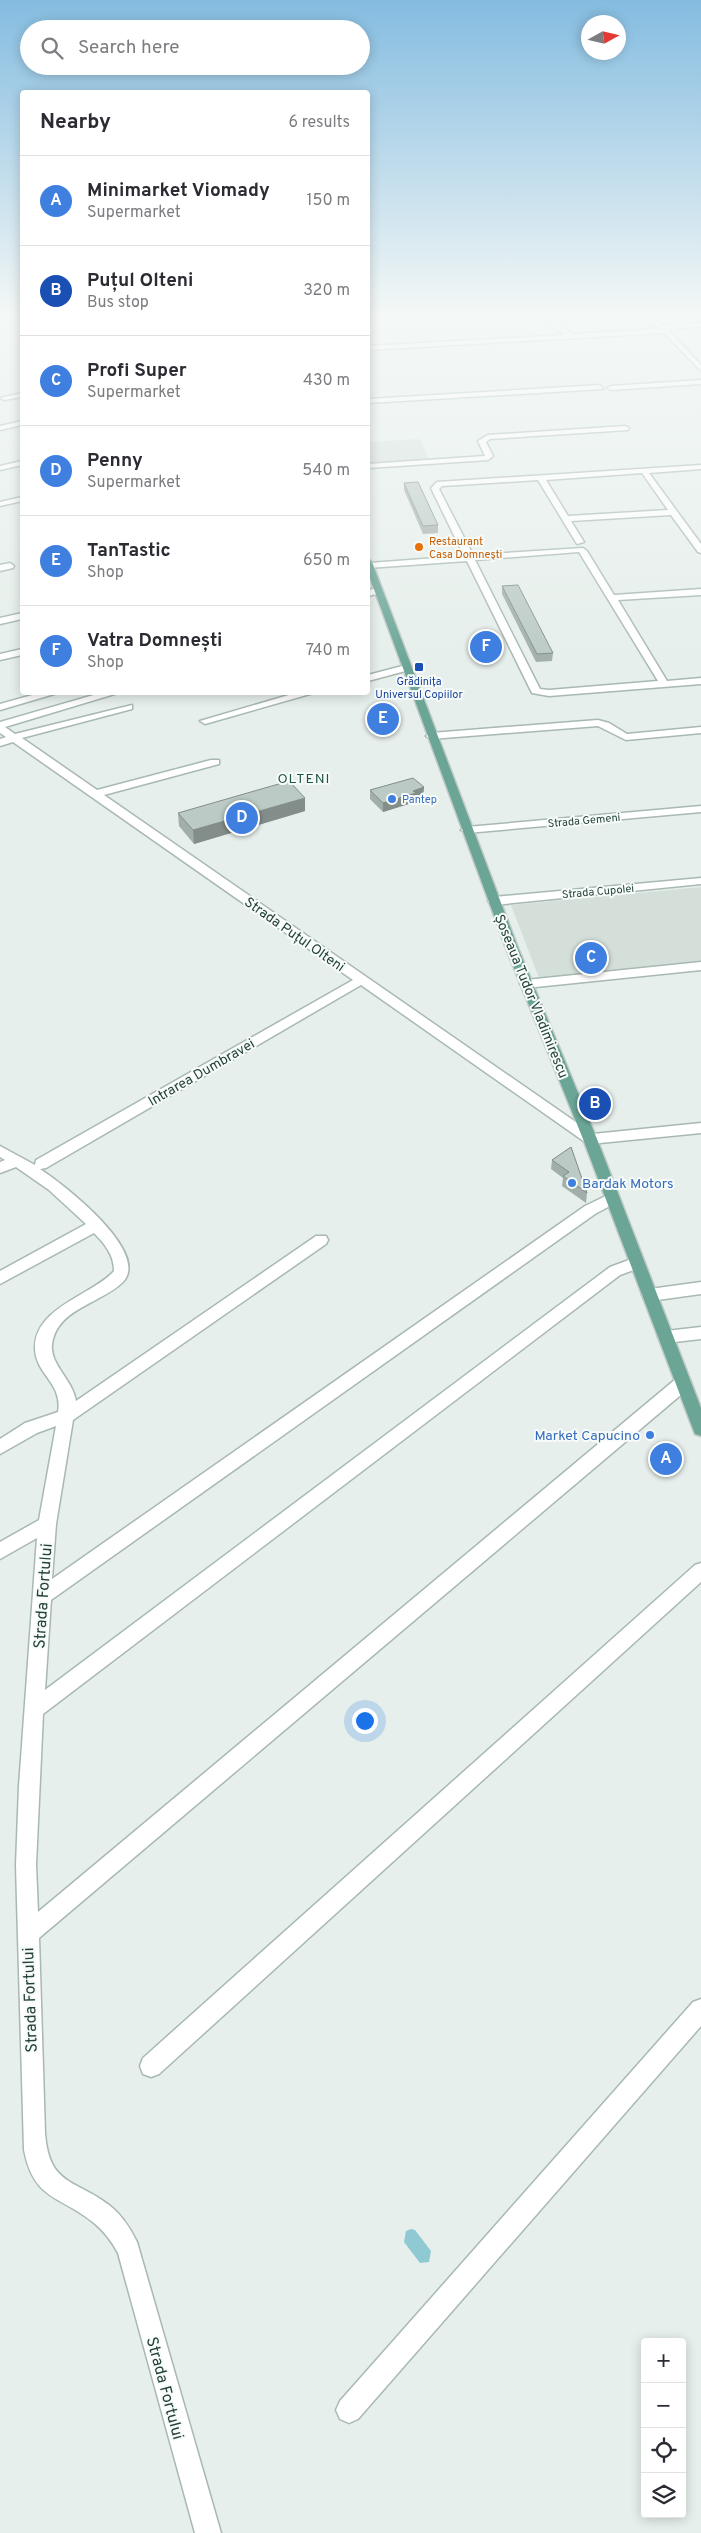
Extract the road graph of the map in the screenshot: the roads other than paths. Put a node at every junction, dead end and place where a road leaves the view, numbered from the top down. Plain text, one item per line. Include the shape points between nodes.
1 (561, 432) edge
2 (20, 463) edge
3 (370, 466) edge
4 (701, 467) edge
5 (0, 468) edge
6 (644, 471) junction
7 (540, 477) junction
8 (20, 499) edge
9 (0, 504) edge
10 (674, 512) junction
11 (565, 519) junction
12 (698, 541) edge
13 (582, 547) junction
14 (468, 555) junction
15 (370, 563) edge
16 (10, 566) dead end
17 (0, 568) edge
18 (370, 578) edge
19 (372, 592) edge
20 (701, 592) edge
21 (614, 598) junction
22 (20, 616) edge
23 (0, 621) edge
24 (20, 652) edge
25 (0, 657) edge
26 (406, 668) junction
27 (370, 677) edge
28 (701, 681) edge
29 (664, 684) junction
30 (44, 695) edge
31 (107, 695) edge
32 (301, 695) edge
33 (0, 706) edge
34 (128, 708) dead end
35 (205, 721) dead end
36 (0, 727) edge
37 (701, 730) edge
38 (431, 736) junction
39 (14, 737) junction
40 (0, 743) edge
41 (216, 762) dead end
42 (95, 794) junction
43 (701, 809) edge
44 (467, 830) junction
45 (701, 881) edge
46 (494, 901) junction
47 (701, 966) edge
48 (361, 980) junction
49 (526, 984) junction
50 (701, 1128) edge
51 (590, 1139) junction
52 (5, 1160) edge
53 (41, 1164) dead end
54 (612, 1198) junction
55 (96, 1225) junction
56 (321, 1240) dead end
57 (637, 1263) junction
58 (0, 1278) edge
59 (701, 1288) edge
60 (650, 1295) junction
61 (701, 1332) edge
62 (666, 1337) junction
63 (683, 1383) junction
64 (66, 1416) junction
65 (700, 1422) edge
66 (0, 1447) edge
67 (48, 1524) junction
68 (0, 1552) edge
69 (701, 1570) edge
70 (42, 1596) junction
71 (34, 1710) junction
72 (26, 1934) junction
73 (701, 2010) edge
74 (151, 2066) dead end
75 (349, 2410) dead end
76 (208, 2533) edge

1 - 3 street via 488,437 482,441 488,458
2 - 5 street
4 - 6 street
6 - 7 street
6 - 10 street
7 - 11 street
7 - 14 street via 436,486
8 - 9 street
10 - 11 street
10 - 12 street
11 - 13 street
13 - 14 street
13 - 21 street
14 - 15 street
14 - 29 street via 536,691 549,693
16 - 17 street
18 - 19 main road, Șoseaua Tudor Vladimirescu
19 - 26 main road, Șoseaua Tudor Vladimirescu
20 - 21 street
21 - 29 street
22 - 23 street
24 - 25 street
26 - 27 street
26 - 38 main road, Șoseaua Tudor Vladimirescu
28 - 29 street
30 - 33 street
31 - 36 street
32 - 35 street
34 - 39 street
36 - 39 street, Strada Puțul Olteni
37 - 38 street via 626,737 611,726 598,723
38 - 44 main road, Șoseaua Tudor Vladimirescu
39 - 40 street
39 - 42 street, Strada Puțul Olteni
41 - 42 street
42 - 48 street, Strada Puțul Olteni
43 - 44 street, Strada Gemeni
44 - 46 main road, Șoseaua Tudor Vladimirescu
45 - 46 street, Strada Cupolei
46 - 49 main road, Șoseaua Tudor Vladimirescu
47 - 49 street
48 - 51 street, Strada Puțul Olteni
48 - 53 street, Intrarea Dumbravei
49 - 51 main road, Șoseaua Tudor Vladimirescu
50 - 51 street
51 - 54 main road, Șoseaua Tudor Vladimirescu
52 - 55 street, Strada Fortului via 46,1180
54 - 57 main road, Șoseaua Tudor Vladimirescu
54 - 70 street via 559,1231
55 - 58 street
55 - 64 street, Strada Fortului via 120,1254 122,1272 60,1316 47,1328 43,1340 47,1362 68,1393
56 - 64 street
57 - 60 main road, Șoseaua Tudor Vladimirescu
57 - 71 street via 615,1271
59 - 60 street
60 - 62 main road, Șoseaua Tudor Vladimirescu
61 - 62 street
62 - 63 main road, Șoseaua Tudor Vladimirescu
63 - 65 main road, Șoseaua Tudor Vladimirescu
63 - 72 street
64 - 66 street via 31,1428
64 - 67 street, Strada Fortului
67 - 68 street
67 - 70 street, Strada Fortului
69 - 74 street
70 - 71 street, Strada Fortului
71 - 72 street, Strada Fortului
72 - 76 street, Strada Fortului via 32,2108 42,2171 53,2185 101,2213 119,2231 129,2250
73 - 75 street

